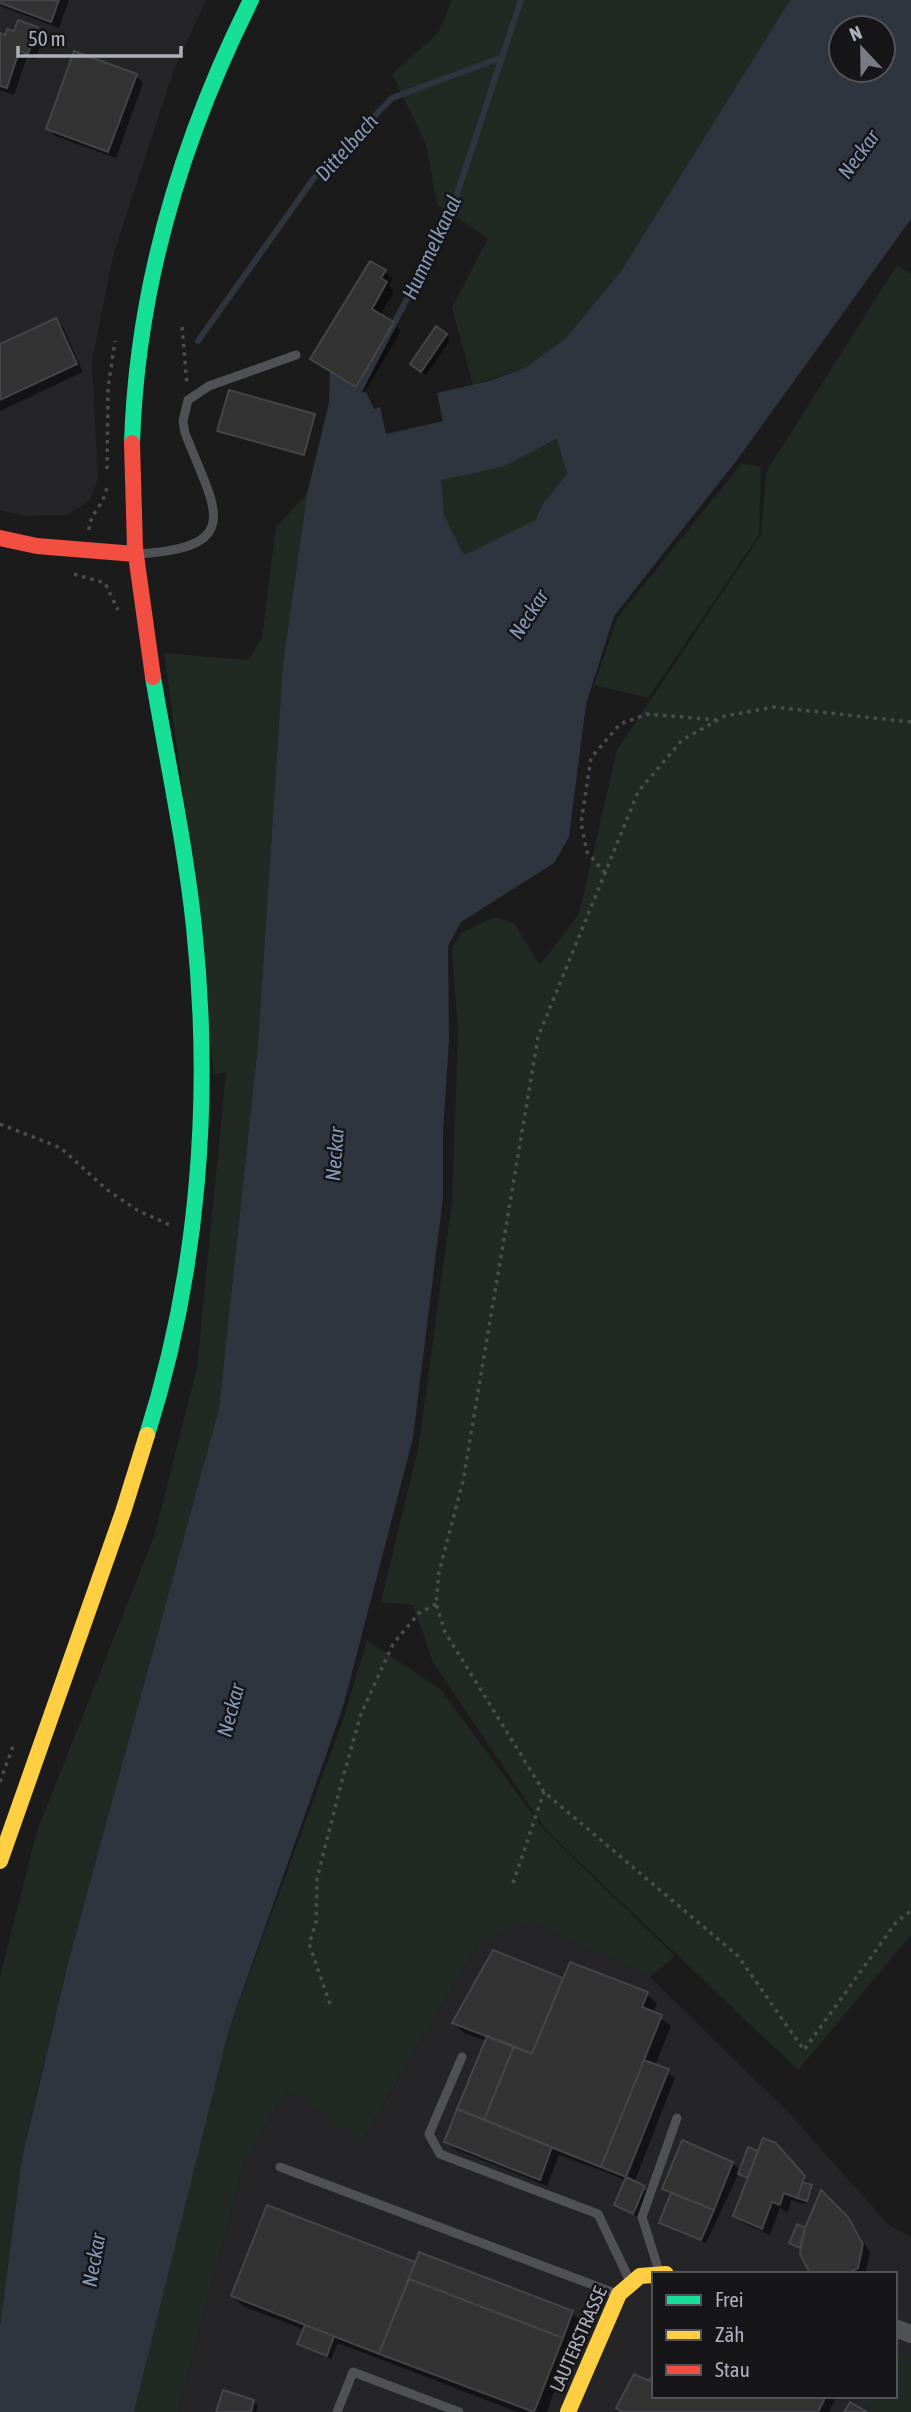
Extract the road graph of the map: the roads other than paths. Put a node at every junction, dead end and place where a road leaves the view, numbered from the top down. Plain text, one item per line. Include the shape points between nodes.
1 (251, 0) edge
2 (296, 355) dead end
3 (0, 538) edge
4 (135, 554) junction
5 (0, 1861) edge
6 (462, 2057) dead end
7 (677, 2119) dead end
8 (280, 2167) dead end
9 (663, 2272) edge
10 (652, 2274) edge
11 (630, 2281) junction
12 (619, 2294) junction
13 (337, 2412) edge
14 (459, 2412) edge
15 (568, 2412) edge

1 - 4 street via 195,122 172,193 146,305 133,399
2 - 4 lane via 209,386 188,400 185,433 210,491 215,523 210,533 190,546
3 - 4 street via 37,546
4 - 5 street via 198,971 201,1116 192,1232 172,1348 142,1461
6 - 11 lane via 429,2134 440,2154 598,2214
7 - 9 lane via 642,2217
8 - 12 lane
10 - 11 street, LAUTERSTRASSE
11 - 12 street, LAUTERSTRASSE
12 - 15 street, LAUTERSTRASSE
13 - 14 lane via 353,2372

